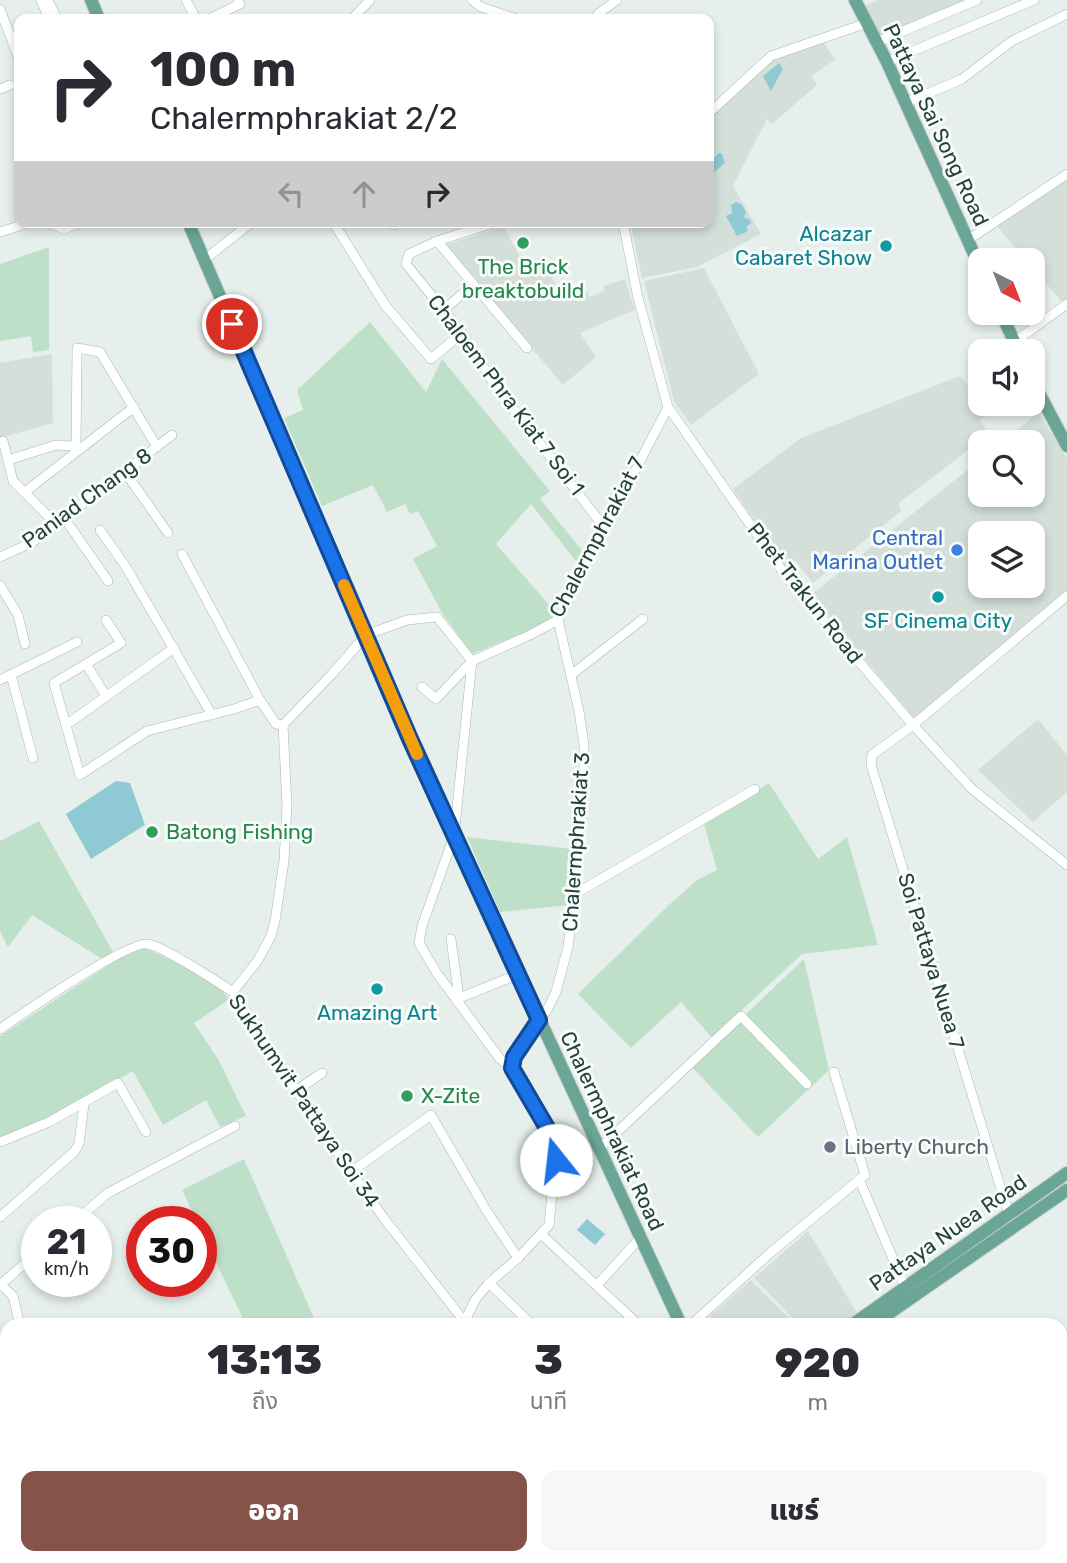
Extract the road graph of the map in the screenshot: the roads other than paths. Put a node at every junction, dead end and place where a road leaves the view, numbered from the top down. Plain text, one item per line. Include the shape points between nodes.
1 (238, 0) edge
2 (370, 0) edge
3 (472, 0) edge
4 (617, 0) edge
5 (855, 0) edge
6 (977, 0) edge
7 (1034, 0) edge
8 (0, 9) edge
9 (219, 14) edge
10 (357, 14) edge
11 (502, 14) edge
12 (598, 14) dead end
13 (1067, 14) edge
14 (867, 23) junction
15 (877, 42) junction
16 (14, 45) edge
17 (887, 62) junction
18 (10, 85) dead end
19 (0, 89) edge
20 (906, 103) junction
21 (714, 108) edge
22 (1067, 174) edge
23 (191, 228) edge
24 (244, 228) edge
25 (337, 228) edge
26 (464, 228) edge
27 (478, 228) edge
28 (624, 228) edge
29 (466, 232) junction
30 (437, 240) junction
31 (968, 240) junction
32 (972, 248) edge
33 (204, 260) junction
34 (472, 285) junction
35 (1067, 304) edge
36 (444, 310) junction
37 (462, 333) junction
38 (1025, 339) edge
39 (527, 348) dead end
40 (1045, 403) edge
41 (134, 407) junction
42 (668, 407) junction
43 (172, 435) dead end
44 (1064, 436) edge
45 (3, 441) dead end
46 (157, 447) junction
47 (76, 451) junction
48 (8, 460) junction
49 (125, 472) junction
50 (25, 492) junction
51 (65, 519) junction
52 (57, 525) junction
53 (604, 527) junction
54 (100, 530) dead end
55 (168, 533) dead end
56 (182, 554) dead end
57 (0, 557) edge
58 (107, 580) dead end
59 (0, 585) edge
60 (1067, 596) edge
61 (643, 619) dead end
62 (106, 620) dead end
63 (558, 620) junction
64 (366, 635) junction
65 (77, 642) dead end
66 (25, 644) dead end
67 (174, 648) junction
68 (472, 661) junction
69 (86, 664) junction
70 (11, 675) junction
71 (571, 675) junction
72 (0, 680) edge
73 (422, 687) dead end
74 (106, 696) junction
75 (260, 700) junction
76 (212, 715) junction
77 (66, 725) junction
78 (283, 725) junction
79 (913, 725) junction
80 (33, 758) dead end
81 (755, 789) dead end
82 (454, 836) junction
83 (1067, 865) edge
84 (575, 894) junction
85 (451, 939) dead end
86 (519, 974) junction
87 (233, 992) junction
88 (458, 998) junction
89 (539, 1020) junction
90 (0, 1029) edge
91 (512, 1068) junction
92 (834, 1072) dead end
93 (322, 1073) dead end
94 (807, 1084) dead end
95 (297, 1090) junction
96 (84, 1104) junction
97 (235, 1126) dead end
98 (146, 1132) dead end
99 (0, 1142) edge
100 (599, 1149) junction
101 (351, 1172) junction
102 (1067, 1173) edge
103 (862, 1177) junction
104 (1067, 1190) edge
105 (93, 1206) edge
106 (1009, 1215) junction
107 (0, 1217) edge
108 (542, 1234) junction
109 (640, 1238) junction
110 (518, 1258) junction
111 (21, 1266) edge
112 (489, 1283) junction
113 (0, 1284) edge
114 (598, 1284) junction
115 (905, 1287) junction
116 (18, 1318) edge
117 (460, 1318) edge
118 (466, 1318) edge
119 (525, 1318) edge
120 (632, 1318) edge
121 (678, 1318) edge
122 (699, 1318) edge
123 (862, 1318) edge
124 (882, 1318) edge

1 - 9 street via 240,4
2 - 10 street
3 - 11 street
4 - 12 street
5 - 14 main road, Pattaya Sai Song Road
6 - 15 street
7 - 17 street
8 - 16 street
13 - 20 street via 1012,41 962,79
14 - 15 main road, Pattaya Sai Song Road
14 - 21 street via 771,56
15 - 17 main road, Pattaya Sai Song Road
17 - 20 main road, Pattaya Sai Song Road
18 - 19 street
20 - 31 main road, Pattaya Sai Song Road
22 - 31 street
23 - 33 main road, Chalermphrakiat Road
24 - 33 street
25 - 37 street via 386,305 431,359
26 - 29 street
27 - 29 street
28 - 42 street, Phet Trakun Road
29 - 30 street
30 - 34 street
30 - 36 street, Chaloem Phra Kiat 7 Soi 1 via 409,254 406,264
31 - 32 main road, Pattaya Sai Song Road
33 - 64 main road, Chalermphrakiat Road
34 - 36 street
34 - 39 street
35 - 38 street
36 - 37 street, Chaloem Phra Kiat 7 Soi 1
37 - 53 street, Chaloem Phra Kiat 7 Soi 1 via 494,384
40 - 44 main road
41 - 46 street
41 - 47 street
41 - 47 street via 100,352 77,348
42 - 53 street, Chalermphrakiat 7
42 - 79 street, Phet Trakun Road via 786,576
43 - 46 street, Paniad Chang 8
45 - 48 street
46 - 49 street, Paniad Chang 8
47 - 48 street via 73,446 56,445
47 - 50 street
48 - 50 street via 13,481
49 - 51 street, Paniad Chang 8
49 - 55 street
50 - 52 street
51 - 52 street, Paniad Chang 8
51 - 58 street
52 - 57 street, Paniad Chang 8
53 - 63 street, Chalermphrakiat 7
54 - 67 street
56 - 75 street
59 - 66 street via 18,615
60 - 79 street, Soi Pattaya Nuea 7
61 - 71 street
62 - 69 street via 121,643
63 - 68 street, Chalermphrakiat 7
63 - 71 street, Chalermphrakiat 3
64 - 68 street via 407,620 436,617
64 - 78 street
64 - 82 main road, Chalermphrakiat Road
65 - 70 street
67 - 74 street
67 - 76 street
68 - 73 street via 436,699
68 - 82 street
69 - 74 street
69 - 77 street via 54,683
70 - 72 street
70 - 80 street
71 - 84 street, Chalermphrakiat 3 via 584,745
74 - 77 street
75 - 76 street
75 - 78 street via 276,724
76 - 77 street via 147,731 80,775
78 - 87 street via 287,805 275,921 258,960
79 - 83 street, Phet Trakun Road via 972,789
79 - 106 street, Soi Pattaya Nuea 7 via 872,755 871,765
81 - 84 street
82 - 86 main road, Chalermphrakiat Road
82 - 88 street via 419,943
84 - 89 street, Chalermphrakiat 3 via 562,974
85 - 88 street
86 - 88 street
86 - 89 main road, Chalermphrakiat Road
87 - 90 street, Sukhumvit Pattaya Soi 34 via 163,951 140,945 118,954
87 - 95 street, Sukhumvit Pattaya Soi 34
88 - 91 street via 500,1059
89 - 91 street, Chalermphrakiat 3 via 514,1057
89 - 100 main road, Chalermphrakiat Road
91 - 108 street via 550,1133 556,1152 549,1226
92 - 103 street
93 - 95 street
94 - 100 street via 741,1016
95 - 101 street, Sukhumvit Pattaya Soi 34
96 - 98 street via 118,1083
96 - 99 street
96 - 107 street via 74,1152
97 - 105 street via 108,1193
100 - 109 main road, Chalermphrakiat Road
101 - 110 street via 431,1115
101 - 117 street, Sukhumvit Pattaya Soi 34
102 - 106 main road, Pattaya Nuea Road
103 - 115 street
103 - 122 street
104 - 124 main road, Pattaya Nuea Road
106 - 115 main road, Pattaya Nuea Road
108 - 110 street
108 - 114 street
109 - 114 street
109 - 121 main road, Chalermphrakiat Road
110 - 112 street
111 - 113 street
112 - 118 street
112 - 119 street
113 - 116 street via 13,1296
114 - 120 street
115 - 123 main road, Pattaya Nuea Road

